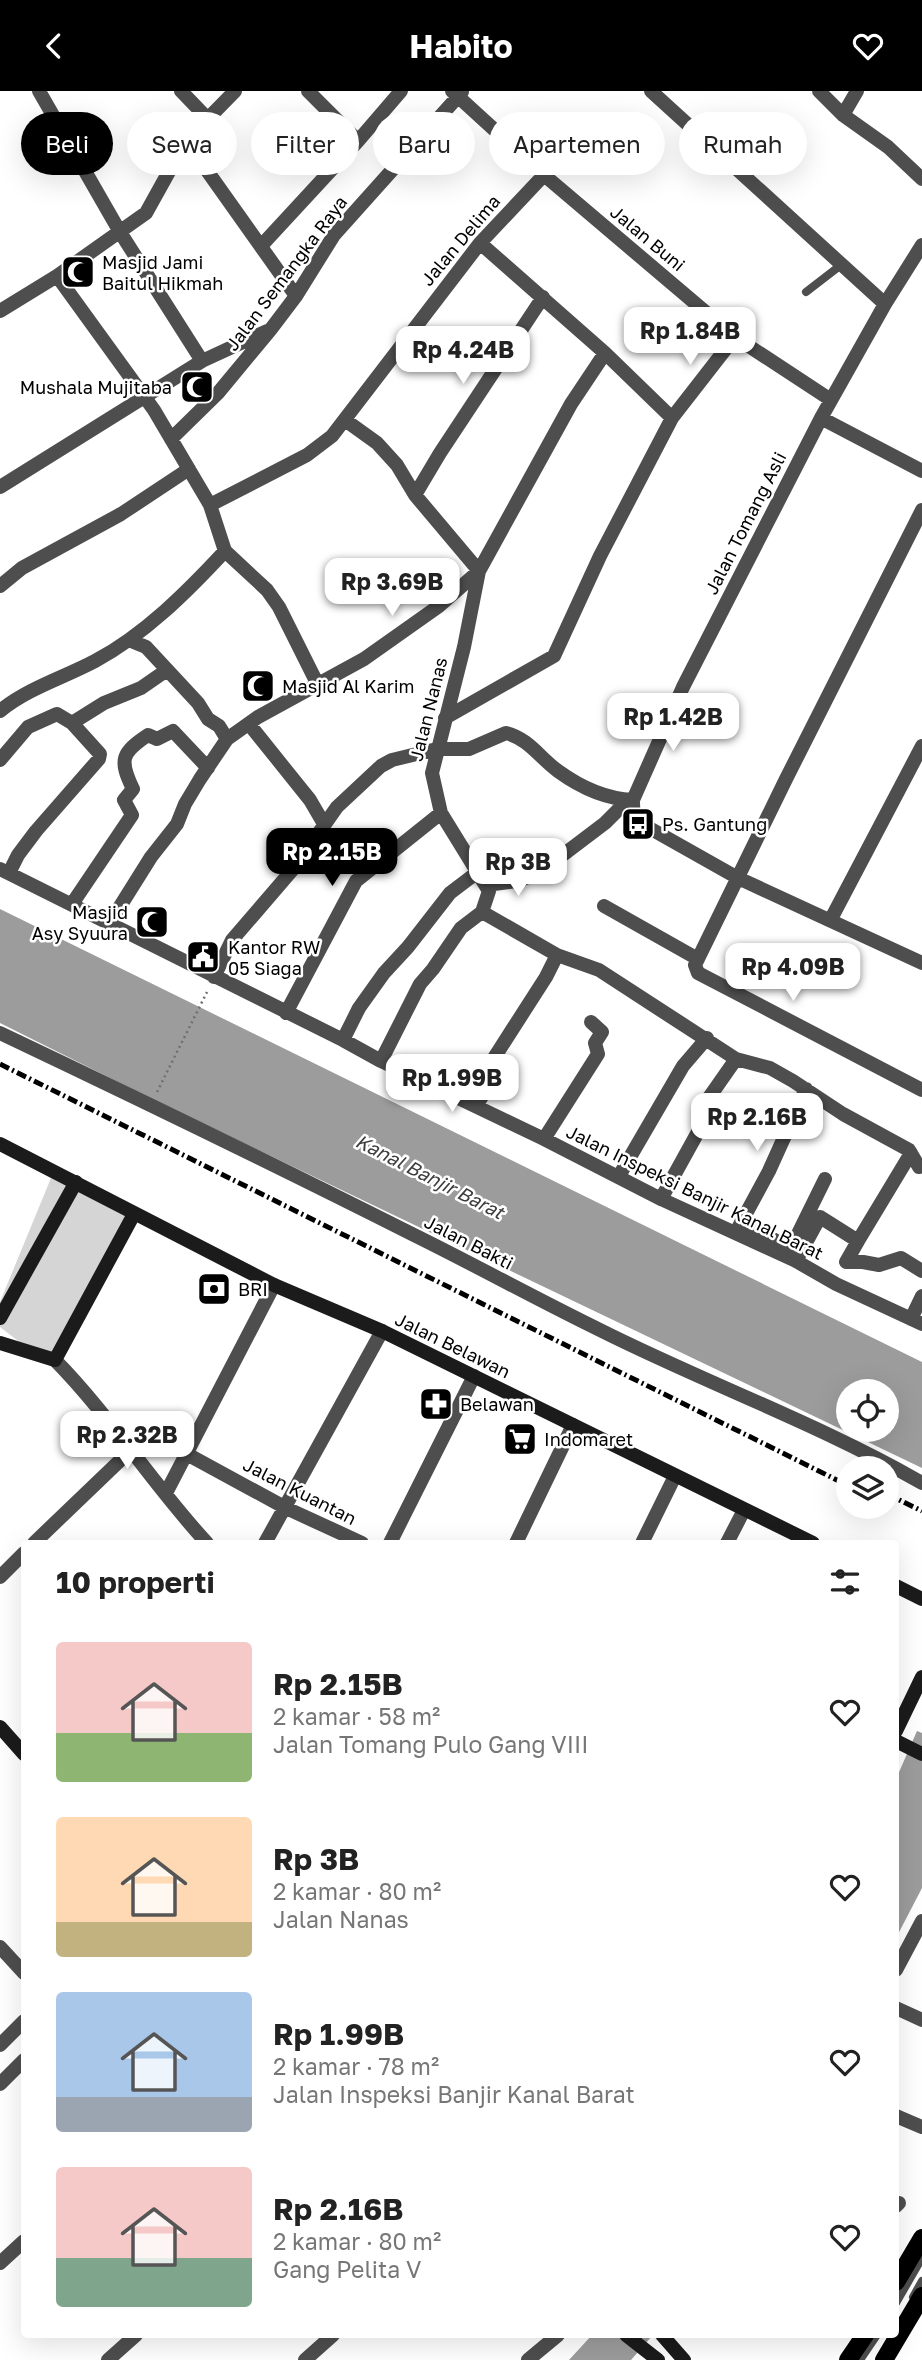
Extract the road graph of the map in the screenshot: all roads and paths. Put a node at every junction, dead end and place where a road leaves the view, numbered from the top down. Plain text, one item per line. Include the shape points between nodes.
1 (39, 91) edge
2 (181, 91) edge
3 (235, 91) edge
4 (308, 91) edge
5 (401, 91) edge
6 (651, 91) edge
7 (819, 91) edge
8 (857, 91) edge
9 (457, 93) edge
10 (201, 112) edge
11 (213, 112) edge
12 (329, 112) edge
13 (843, 115) junction
14 (489, 123) edge
15 (359, 141) edge
16 (168, 175) edge
17 (210, 175) edge
18 (327, 175) edge
19 (544, 175) joint
20 (922, 179) edge
21 (120, 232) junction
22 (480, 243) junction
23 (922, 245) edge
24 (261, 246) junction
25 (841, 265) junction
26 (57, 276) junction
27 (806, 292) dead end
28 (296, 296) junction
29 (543, 297) junction
30 (885, 304) junction
31 (0, 311) edge
32 (271, 329) junction
33 (736, 337) junction
34 (606, 353) junction
35 (201, 361) junction
36 (145, 397) junction
37 (831, 400) junction
38 (672, 418) junction
39 (821, 418) junction
40 (345, 420) junction
41 (171, 439) junction
42 (189, 469) junction
43 (922, 471) edge
44 (0, 487) edge
45 (415, 495) junction
46 (210, 505) junction
47 (922, 510) edge
48 (225, 551) junction
49 (479, 571) junction
50 (0, 586) edge
51 (129, 640) junction
52 (167, 670) junction
53 (317, 683) junction
54 (0, 711) edge
55 (444, 718) junction
56 (72, 723) junction
57 (249, 724) junction
58 (228, 739) junction
59 (922, 746) edge
60 (437, 749) junction
61 (0, 760) edge
62 (208, 768) junction
63 (633, 802) junction
64 (441, 813) junction
65 (324, 824) junction
66 (4, 871) edge
67 (478, 871) junction
68 (738, 878) junction
69 (486, 885) junction
70 (72, 904) junction
71 (604, 906) dead end
72 (482, 912) junction
73 (831, 919) junction
74 (109, 923) junction
75 (557, 955) junction
76 (698, 959) junction
77 (922, 963) edge
78 (214, 977) junction
79 (207, 992) dead end
80 (286, 1013) junction
81 (592, 1022) dead end
82 (0, 1033) edge
83 (707, 1038) junction
84 (343, 1040) junction
85 (736, 1059) junction
86 (381, 1061) junction
87 (806, 1089) junction
88 (922, 1090) edge
89 (153, 1102) dead end
90 (476, 1106) junction
91 (544, 1139) junction
92 (0, 1144) edge
93 (911, 1153) junction
94 (922, 1167) edge
95 (619, 1176) junction
96 (825, 1179) dead end
97 (76, 1182) junction
98 (661, 1199) junction
99 (134, 1214) junction
100 (738, 1227) junction
101 (858, 1241) junction
102 (796, 1254) junction
103 (846, 1262) junction
104 (922, 1271) edge
105 (836, 1284) junction
106 (274, 1285) junction
107 (922, 1296) edge
108 (0, 1318) edge
109 (917, 1321) edge
110 (382, 1331) junction
111 (0, 1343) edge
112 (55, 1360) junction
113 (474, 1376) junction
114 (109, 1422) junction
115 (573, 1425) junction
116 (132, 1449) junction
117 (187, 1455) junction
118 (676, 1476) junction
119 (922, 1483) edge
120 (166, 1493) junction
121 (286, 1508) junction
122 (744, 1510) junction
123 (47, 1531) junction
124 (37, 1540) edge
125 (55, 1540) edge
126 (205, 1540) edge
127 (267, 1540) edge
128 (355, 1540) edge
129 (392, 1540) edge
130 (517, 1540) edge
131 (644, 1540) edge
132 (729, 1540) edge
133 (804, 1540) edge
134 (21, 1556) edge
135 (0, 1577) edge
136 (899, 1588) edge
137 (922, 1599) edge
138 (922, 1677) edge
139 (0, 1727) edge
140 (899, 1733) edge
141 (899, 1739) edge
142 (21, 1751) edge
143 (922, 1754) edge
144 (922, 1920) edge
145 (0, 1947) edge
146 (899, 1963) edge
147 (21, 1970) edge
148 (899, 2008) edge
149 (922, 2020) edge
150 (21, 2024) edge
151 (0, 2045) edge
152 (21, 2063) edge
153 (0, 2084) edge
154 (899, 2117) edge
155 (922, 2127) edge
156 (922, 2238) edge
157 (21, 2244) edge
158 (922, 2258) edge
159 (0, 2263) edge
160 (899, 2277) edge
161 (922, 2281) edge
162 (922, 2296) edge
163 (899, 2298) edge
164 (899, 2320) edge
165 (899, 2335) edge
166 (133, 2338) edge
167 (330, 2338) edge
168 (554, 2338) edge
169 (629, 2338) edge
170 (664, 2338) edge
171 (668, 2338) edge
172 (863, 2338) edge
173 (875, 2338) edge
174 (888, 2338) edge
175 (897, 2338) edge
176 (650, 2356) edge
177 (108, 2360) edge
178 (305, 2360) edge
179 (528, 2360) edge
180 (684, 2360) edge
181 (848, 2360) edge
182 (860, 2360) edge
183 (875, 2360) edge
184 (884, 2360) edge

1 - 21 street
2 - 10 street
3 - 11 street
4 - 12 street
5 - 15 street
6 - 25 street
7 - 13 street
8 - 13 street
9 - 14 street, Jalan Buni
9 - 28 street, Jalan Semangka Raya via 334,235
13 - 20 street
16 - 21 street via 148,211
17 - 24 street
18 - 24 street
19 - 22 street, Jalan Delima
19 - 33 street, Jalan Buni
21 - 26 street
21 - 35 street
22 - 29 street
22 - 40 street, Jalan Delima
23 - 30 street, Jalan Tomang Asli
24 - 28 street
25 - 27 lane
25 - 30 street
26 - 31 street
26 - 36 street
28 - 32 street, Jalan Semangka Raya
29 - 34 street
29 - 45 street
30 - 37 street, Jalan Tomang Asli
32 - 35 street
32 - 41 street, Jalan Semangka Raya via 218,393
33 - 37 street, Jalan Buni
33 - 38 street
34 - 38 street
34 - 49 street, Jalan Nanas via 571,404
35 - 36 street
36 - 41 street
36 - 44 street
37 - 39 street, Jalan Tomang Asli
38 - 55 street via 554,656
39 - 43 street
39 - 63 street, Jalan Tomang Asli via 682,687
40 - 45 street via 377,443
40 - 46 street, Jalan Delima via 307,455
41 - 42 street
42 - 46 street
42 - 50 street via 121,514 22,568
45 - 49 street
46 - 48 street
47 - 68 street
48 - 51 street
48 - 53 street via 279,607
49 - 53 street via 397,637
49 - 55 street, Jalan Nanas
51 - 52 street via 146,647
51 - 54 street
52 - 56 street
52 - 58 street
53 - 57 street
55 - 60 street, Jalan Nanas
56 - 61 street via 57,714 30,726
56 - 66 street via 100,757
57 - 58 street
57 - 65 street
58 - 62 street
59 - 73 street
60 - 63 street via 469,749 506,733 531,745 558,771 588,788 613,800
60 - 64 street, Jalan Nanas via 432,773
60 - 65 street via 382,766
62 - 70 street via 173,731 157,740 149,734 130,747 123,769 133,789 124,800 132,815
62 - 74 street via 177,824
63 - 68 street via 634,815 644,825
63 - 69 street via 539,873
64 - 67 street, Jalan Nanas
64 - 80 street via 356,881
65 - 78 street via 294,868 233,940
66 - 70 street, Jalan Inspeksi Banjir Kanal Barat
67 - 69 street, Jalan Nanas
67 - 84 street via 450,893 384,973
68 - 73 street
68 - 76 street
69 - 72 street via 490,894
70 - 74 street, Jalan Inspeksi Banjir Kanal Barat
71 - 76 street
72 - 75 street
72 - 86 street via 461,928 420,984
73 - 77 street
74 - 78 street, Jalan Inspeksi Banjir Kanal Barat
75 - 83 street via 599,970
75 - 90 street via 494,1058 501,1066
76 - 88 street via 698,973
78 - 80 street, Jalan Inspeksi Banjir Kanal Barat
79 - 89 path
80 - 84 street, Jalan Inspeksi Banjir Kanal Barat
81 - 91 street via 603,1032 595,1043 598,1054
82 - 119 street, Jalan Bakti via 603,1332 755,1400
83 - 85 street
83 - 95 street via 683,1066
84 - 86 street, Jalan Inspeksi Banjir Kanal Barat
85 - 87 street via 770,1069
85 - 98 street via 708,1099 698,1132
86 - 90 street, Jalan Inspeksi Banjir Kanal Barat
87 - 93 street
87 - 100 street
90 - 91 street, Jalan Inspeksi Banjir Kanal Barat
91 - 95 street, Jalan Inspeksi Banjir Kanal Barat
92 - 97 street, Jalan Belawan
93 - 94 street
93 - 101 street
95 - 98 street, Jalan Inspeksi Banjir Kanal Barat
96 - 102 street
97 - 99 street, Jalan Belawan
97 - 108 street
98 - 100 street, Jalan Inspeksi Banjir Kanal Barat
99 - 106 street, Jalan Belawan
99 - 112 street
100 - 102 street, Jalan Inspeksi Banjir Kanal Barat
101 - 102 street via 822,1216
101 - 103 street
102 - 105 street, Jalan Inspeksi Banjir Kanal Barat
103 - 104 street via 878,1265 901,1258
103 - 105 street
105 - 109 street, Jalan Inspeksi Banjir Kanal Barat
106 - 110 street, Jalan Belawan
106 - 117 street
107 - 109 street
110 - 113 street, Jalan Belawan
110 - 121 street
111 - 112 street
112 - 114 street
113 - 115 street, Jalan Belawan
113 - 129 street
114 - 116 street
114 - 117 street, Jalan Kuantan via 128,1424
115 - 118 street, Jalan Belawan
115 - 130 street
116 - 120 street
116 - 123 street
117 - 120 street
117 - 121 street, Jalan Kuantan
118 - 122 street, Jalan Belawan
118 - 131 street
120 - 126 street
121 - 127 street
121 - 128 street, Jalan Kuantan
122 - 132 street
122 - 133 street, Jalan Belawan
123 - 124 street
123 - 125 street
134 - 135 street
136 - 137 street
138 - 140 street
139 - 142 street
141 - 143 street
144 - 146 street
145 - 147 street
148 - 149 street
150 - 151 street
152 - 153 street
154 - 155 street
156 - 160 main road
157 - 159 street
158 - 163 lane
161 - 164 lane
162 - 165 main road
166 - 177 street
167 - 178 street
168 - 179 street
169 - 176 street
170 - 176 street
171 - 180 street
172 - 181 main road
173 - 182 lane
174 - 183 lane
175 - 184 main road

